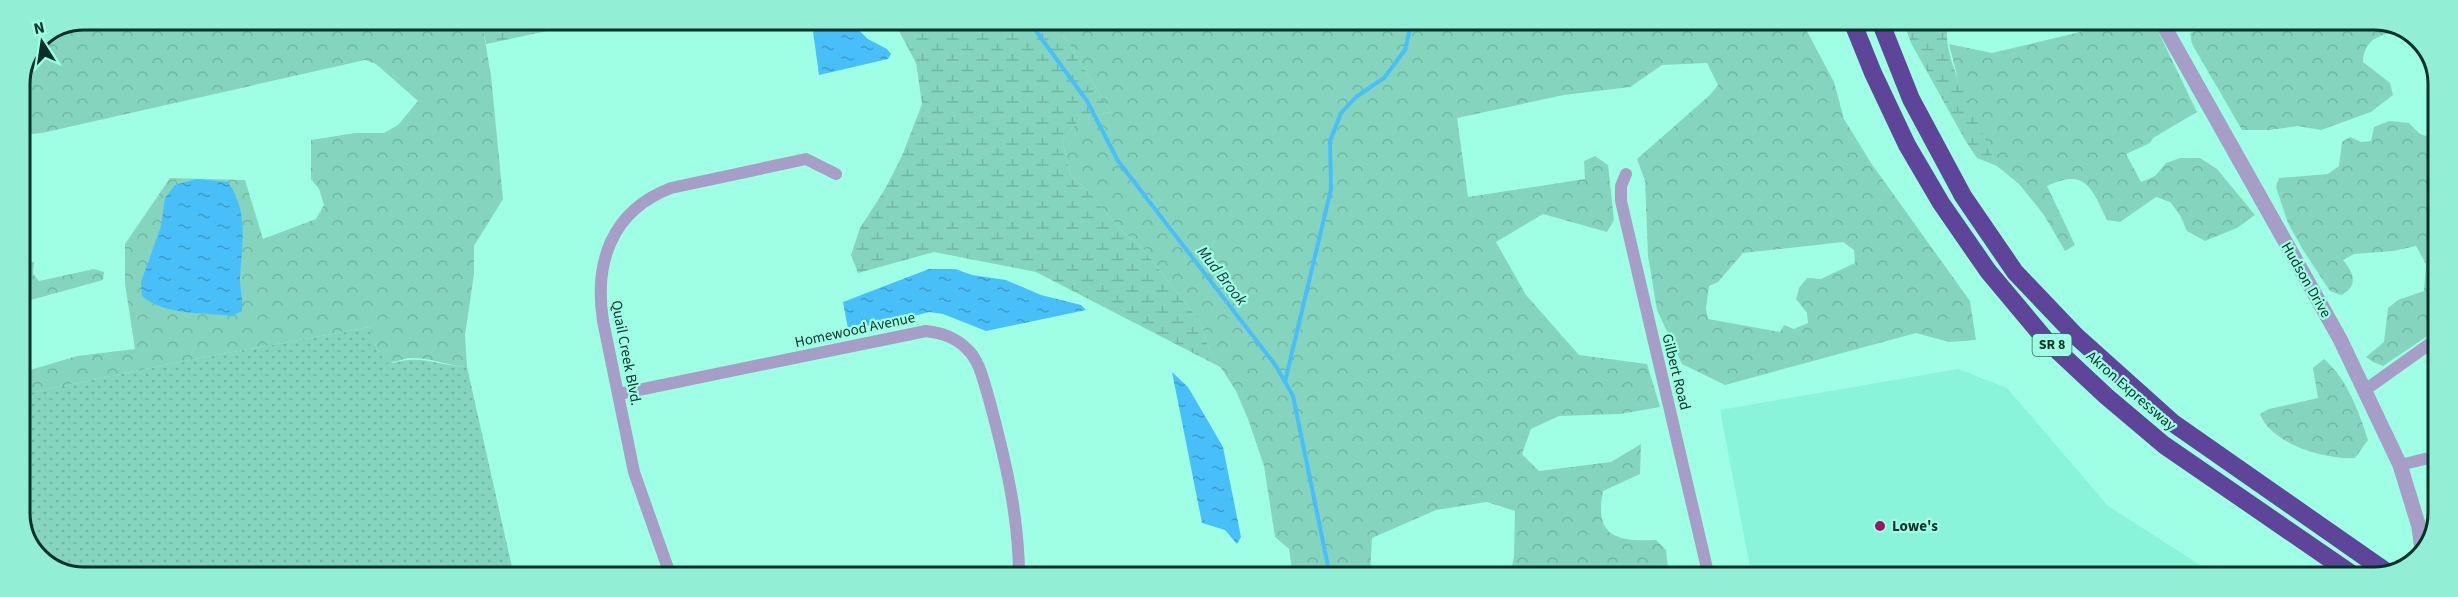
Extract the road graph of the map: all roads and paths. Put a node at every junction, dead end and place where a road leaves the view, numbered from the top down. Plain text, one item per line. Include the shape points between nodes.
1 (1856, 30) edge
2 (1884, 30) edge
3 (2166, 30) edge
4 (836, 174) dead end
5 (1626, 174) dead end
6 (2428, 345) edge
7 (2364, 390) junction
8 (619, 394) junction
9 (2428, 458) edge
10 (2400, 465) junction
11 (2421, 540) edge
12 (667, 567) edge
13 (1019, 567) edge
14 (1707, 567) edge
15 (2340, 567) edge
16 (2378, 567) edge

1 - 15 highway, Akron Expressway / SR 8 via 1907,145 1941,203 1988,271 2045,339 2164,445
2 - 16 highway, Akron Expressway / SR 8 via 1911,99 1958,186 2015,272 2076,336 2173,423
3 - 7 street, Hudson Drive via 2336,331
4 - 8 street, Quail Creek Blvd. via 806,159 671,188 655,194 627,218 607,248 599,297
5 - 14 street, Gilbert Road via 1621,201
6 - 7 street
7 - 10 street, Hudson Drive
8 - 12 street, Quail Creek Blvd. via 634,472
8 - 13 street, Homewood Avenue via 926,331 942,333 968,350 983,381 1003,450
9 - 10 street
10 - 11 street, Hudson Drive

